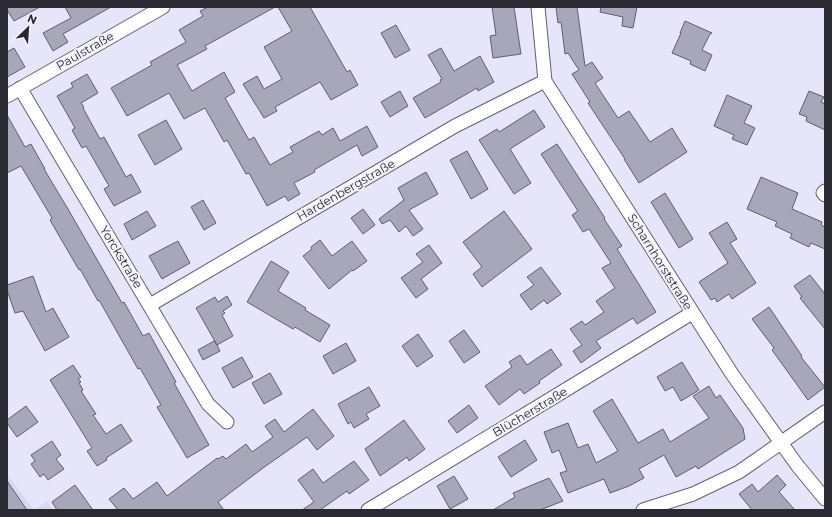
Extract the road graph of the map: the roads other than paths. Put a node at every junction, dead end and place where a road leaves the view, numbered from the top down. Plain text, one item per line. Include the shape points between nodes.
1 (163, 7) edge
2 (538, 7) edge
3 (545, 81) junction
4 (20, 88) junction
5 (7, 96) edge
6 (825, 191) edge
7 (825, 195) edge
8 (150, 305) junction
9 (692, 313) junction
10 (825, 412) edge
11 (227, 422) dead end
12 (782, 443) junction
13 (825, 499) edge
14 (368, 510) edge
15 (643, 510) edge

1 - 4 street, Paulstraße
2 - 3 street, Scharnhorststraße
3 - 8 street, Hardenbergstraße via 455,126
3 - 9 street, Scharnhorststraße
4 - 5 street, Paulstraße
4 - 8 street, Yorckstraße
6 - 7 street
8 - 11 street, Yorckstraße via 208,404
9 - 12 street, Scharnhorststraße
9 - 14 street, Blücherstraße
10 - 12 street
12 - 13 street, Scharnhorststraße
12 - 15 street via 739,472 693,494

